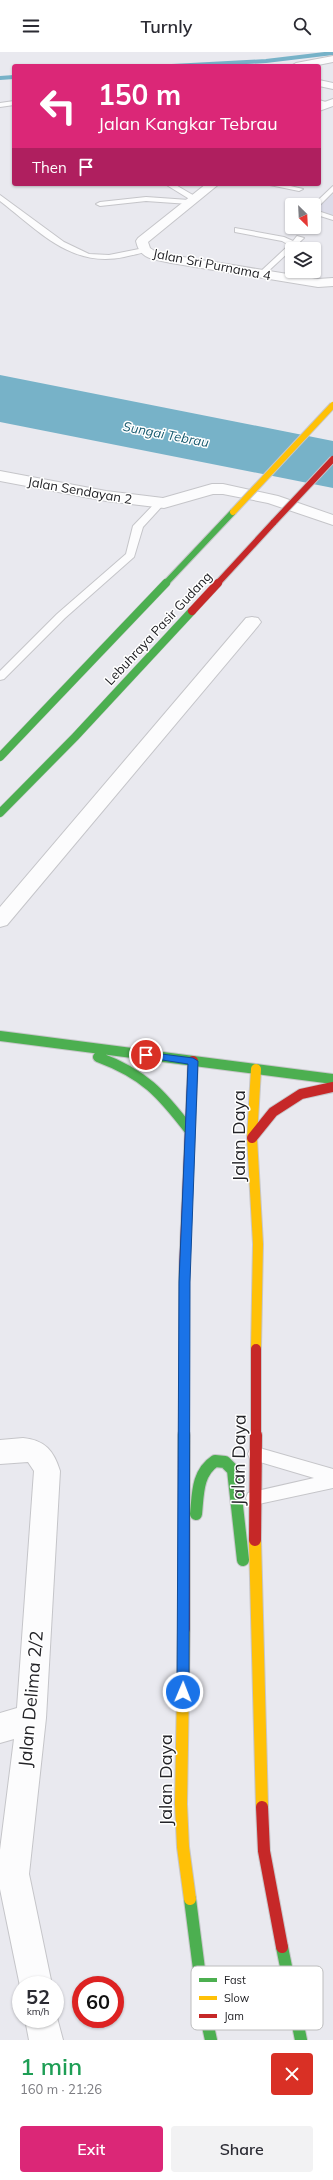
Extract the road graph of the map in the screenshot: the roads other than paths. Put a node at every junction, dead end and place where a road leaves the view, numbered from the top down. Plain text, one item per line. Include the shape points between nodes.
1 (333, 59) edge
2 (307, 64) edge
3 (321, 83) edge
4 (333, 86) edge
5 (12, 103) edge
6 (0, 105) edge
7 (172, 186) edge
8 (210, 186) edge
9 (281, 186) edge
10 (333, 188) edge
11 (300, 189) dead end
12 (0, 197) edge
13 (191, 200) junction
14 (321, 201) edge
15 (100, 204) dead end
16 (321, 214) edge
17 (333, 218) edge
18 (238, 230) dead end
19 (300, 238) dead end
20 (289, 242) edge
21 (295, 242) edge
22 (144, 250) junction
23 (285, 252) edge
24 (263, 274) junction
25 (333, 282) edge
26 (333, 405) edge
27 (333, 459) edge
28 (0, 476) edge
29 (160, 503) junction
30 (333, 520) edge
31 (252, 622) dead end
32 (0, 677) edge
33 (0, 757) edge
34 (0, 813) edge
35 (0, 920) edge
36 (0, 1036) edge
37 (67, 1045) junction
38 (193, 1061) junction
39 (256, 1069) junction
40 (333, 1079) edge
41 (333, 1087) edge
42 (190, 1130) junction
43 (252, 1138) junction
44 (0, 1452) edge
45 (256, 1454) junction
46 (333, 1476) edge
47 (333, 1481) edge
48 (254, 1498) junction
49 (195, 1522) dead end
50 (193, 1537) dead end
51 (244, 1570) dead end
52 (246, 1586) dead end
53 (184, 1613) junction
54 (257, 1664) junction
55 (31, 1718) junction
56 (0, 1728) edge
57 (199, 1966) edge
58 (285, 1966) edge
59 (33, 1976) edge
60 (44, 2028) edge
61 (209, 2030) edge
62 (299, 2030) edge
63 (46, 2040) edge
64 (211, 2040) edge
65 (301, 2040) edge

1 - 2 street
3 - 4 street
5 - 6 lane
7 - 13 lane
8 - 13 street, Jalan Sri Purnama 4
9 - 11 lane
10 - 14 lane
12 - 22 lane via 81,255 98,258
13 - 15 lane via 146,199
13 - 22 street, Jalan Sri Purnama 4 via 142,242
16 - 17 lane
18 - 20 lane
19 - 21 lane
22 - 24 street, Jalan Sri Purnama 4 via 152,255 171,259
23 - 24 lane
24 - 25 street, Jalan Sri Purnama 4 via 318,284
26 - 33 main road, Lebuhraya Pasir Gudang, bridge
27 - 34 main road, Lebuhraya Pasir Gudang, bridge via 75,737
28 - 29 street, Jalan Sendayan 2 via 106,496
29 - 30 street, Jalan Sendayan 2 via 212,489 223,489 272,499
29 - 32 lane via 138,526 131,555 62,616
31 - 35 street
36 - 37 main road
37 - 38 main road
37 - 42 main road via 122,1065 141,1076 156,1088
38 - 39 main road
38 - 42 main road, Jalan Daya
39 - 40 main road
39 - 43 main road, Jalan Daya
41 - 43 main road via 301,1094 273,1112
42 - 53 main road, Jalan Daya via 184,1282
43 - 45 main road, Jalan Daya via 258,1244
44 - 55 street, Jalan Delima 2/2 via 30,1449 46,1462 48,1472
45 - 46 lane
45 - 48 main road, Jalan Daya
47 - 48 lane
48 - 54 main road, Jalan Daya
49 - 51 main road via 204,1469 212,1462 222,1460 232,1470
50 - 53 main road
52 - 54 main road
53 - 57 main road, Jalan Daya via 181,1804 183,1847
54 - 58 main road, Jalan Daya via 264,1851
55 - 56 street
55 - 59 street, Jalan Delima 2/2 via 13,1874
60 - 63 street
61 - 64 main road, Jalan Daya
62 - 65 main road, Jalan Daya

